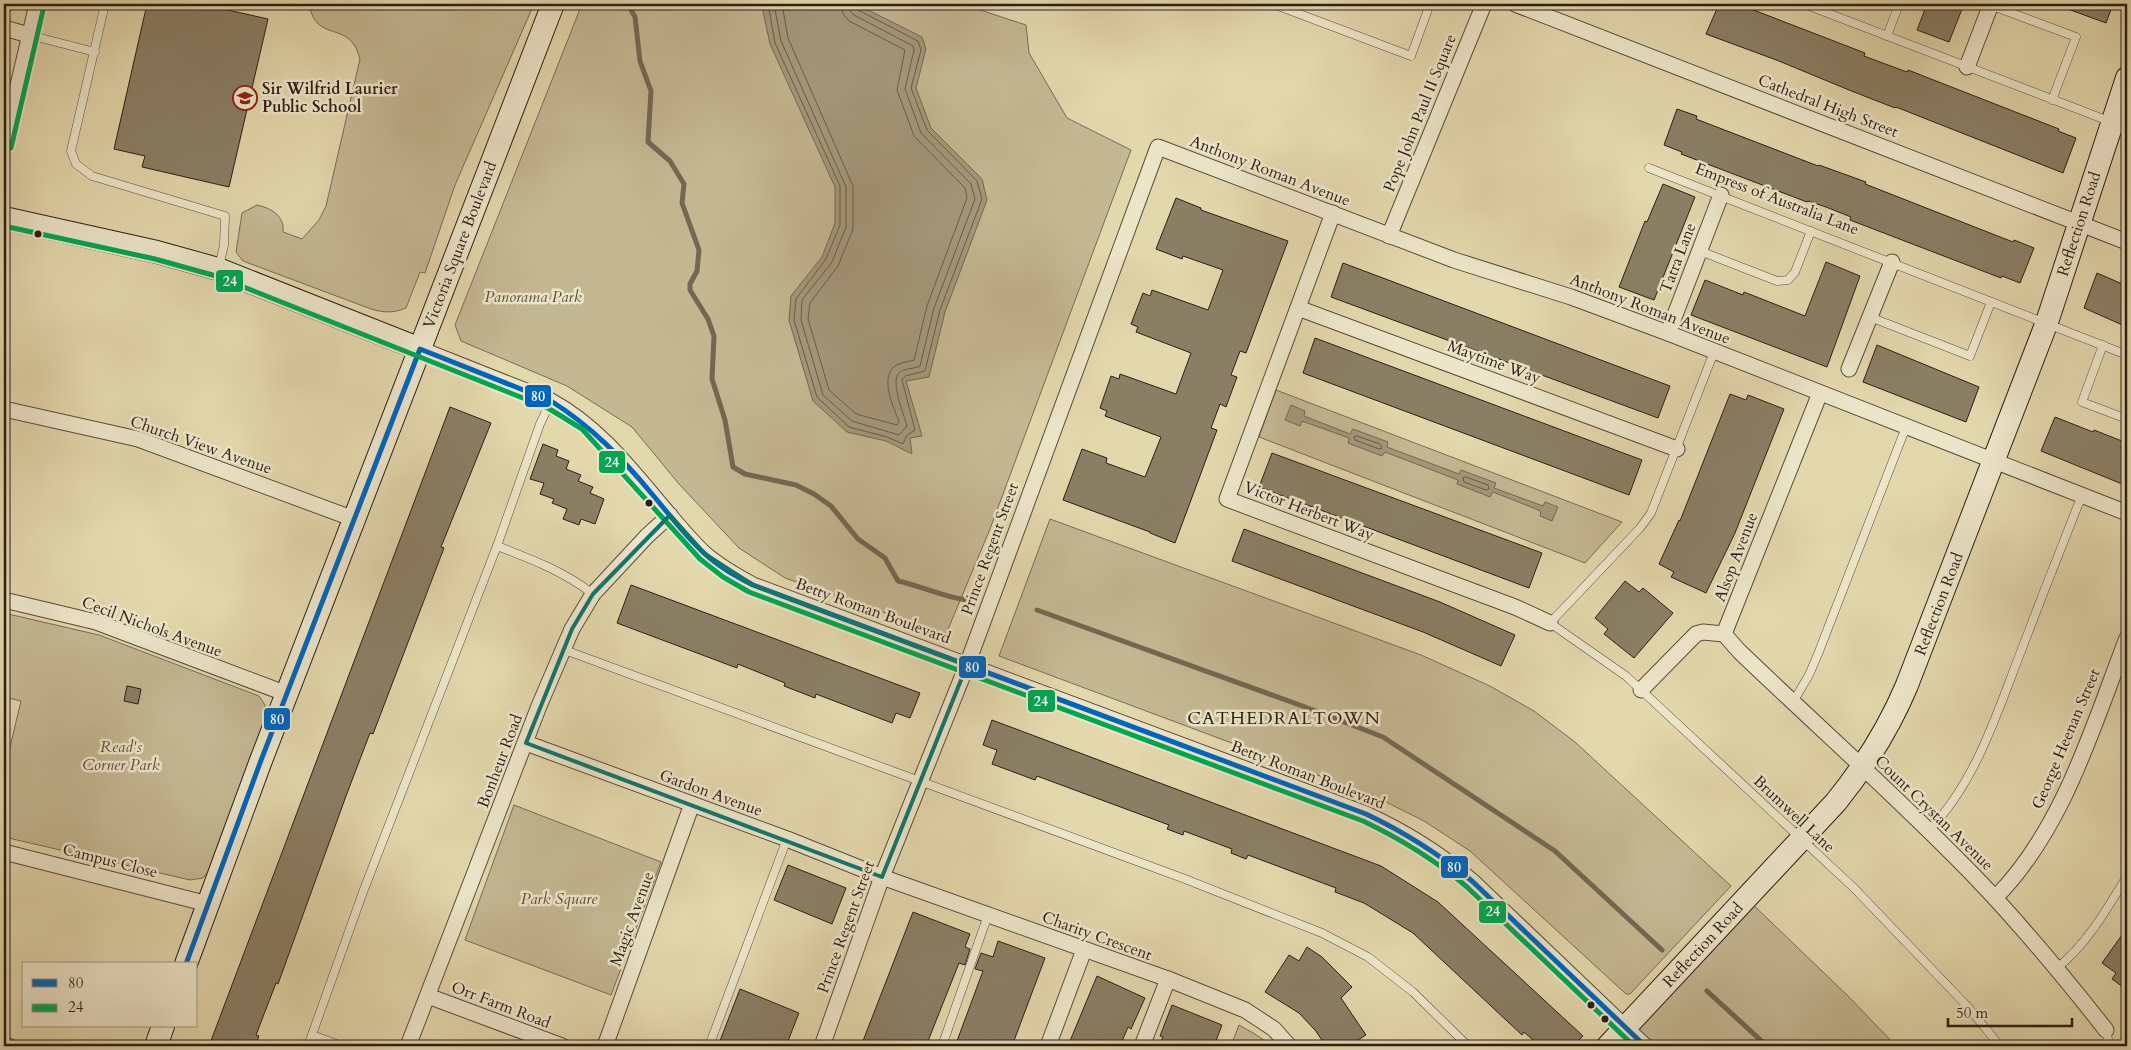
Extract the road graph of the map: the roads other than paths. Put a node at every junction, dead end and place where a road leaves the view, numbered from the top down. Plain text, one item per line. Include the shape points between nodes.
1 (37, 4) edge
2 (105, 4) edge
3 (553, 4) edge
4 (1273, 4) edge
5 (1430, 4) edge
6 (1484, 4) edge
7 (1515, 4) edge
8 (1804, 4) edge
9 (1899, 4) edge
10 (1991, 4) edge
11 (4, 28) edge
12 (29, 35) junction
13 (1887, 36) junction
14 (95, 52) junction
15 (1967, 67) junction
16 (2127, 78) edge
17 (2052, 100) junction
18 (2120, 125) edge
19 (4, 146) edge
20 (1158, 147) joint
21 (1649, 168) dead end
22 (1721, 196) junction
23 (1333, 213) junction
24 (4, 218) edge
25 (2080, 223) junction
26 (1811, 231) junction
27 (1389, 236) junction
28 (2127, 242) edge
29 (1700, 251) junction
30 (1892, 262) junction
31 (218, 268) junction
32 (1991, 302) junction
33 (1298, 308) junction
34 (1870, 317) junction
35 (2047, 322) junction
36 (1668, 333) junction
37 (2103, 345) junction
38 (420, 349) junction
39 (1714, 352) junction
40 (2127, 354) edge
41 (1849, 369) dead end
42 (1820, 393) junction
43 (551, 401) junction
44 (4, 409) edge
45 (2127, 419) edge
46 (1906, 427) junction
47 (1677, 449) junction
48 (1994, 461) junction
49 (2082, 495) junction
50 (2127, 514) edge
51 (670, 516) junction
52 (354, 519) junction
53 (497, 546) junction
54 (593, 594) junction
55 (4, 600) edge
56 (1550, 623) junction
57 (1724, 634) junction
58 (2127, 638) edge
59 (562, 649) junction
60 (967, 665) junction
61 (1641, 690) junction
62 (287, 694) junction
63 (1793, 702) junction
64 (526, 743) junction
65 (1862, 768) junction
66 (921, 782) junction
67 (692, 804) junction
68 (1929, 830) junction
69 (787, 839) junction
70 (1802, 839) junction
71 (4, 852) edge
72 (2127, 876) edge
73 (882, 877) junction
74 (1995, 898) junction
75 (208, 904) junction
76 (988, 915) junction
77 (1084, 950) junction
78 (187, 962) edge
79 (2057, 968) junction
80 (1168, 980) junction
81 (428, 996) junction
82 (1626, 1027) junction
83 (162, 1028) edge
84 (2106, 1030) joint
85 (312, 1035) junction
86 (4, 1045) edge
87 (9, 1046) edge
88 (156, 1046) edge
89 (308, 1046) edge
90 (342, 1046) edge
91 (408, 1046) edge
92 (562, 1046) edge
93 (606, 1046) edge
94 (709, 1046) edge
95 (822, 1046) edge
96 (942, 1046) edge
97 (1048, 1046) edge
98 (1142, 1046) edge
99 (1289, 1046) edge
100 (1468, 1046) edge
101 (1608, 1046) edge
102 (1645, 1046) edge
103 (2000, 1046) edge
104 (2104, 1046) edge

1 - 12 street
2 - 14 lane
3 - 38 street, Victoria Square Boulevard
4 - 5 lane via 1411,56
6 - 27 street, Pope John Paul II Square
7 - 25 street, Cathedral High Street
8 - 13 lane
9 - 13 lane
10 - 15 street
10 - 17 lane via 2076,37
11 - 12 street
12 - 14 lane
12 - 19 street
13 - 15 lane
14 - 31 lane via 71,150 76,164 92,176 225,216 224,245
15 - 17 lane
16 - 18 street, Reflection Road
17 - 18 lane
18 - 25 street, Reflection Road
20 - 23 street, Anthony Roman Avenue
20 - 60 street, Prince Regent Street
21 - 22 lane, Empress of Australia Lane
22 - 26 lane, Empress of Australia Lane
22 - 29 street, Tatra Lane
23 - 27 street, Anthony Roman Avenue
23 - 33 street, Victor Herbert Way
24 - 31 street
25 - 28 street, Cathedral High Street
25 - 35 street, Reflection Road
26 - 29 lane via 1795,272 1788,280 1777,281
26 - 30 lane, Empress of Australia Lane
27 - 36 street, Anthony Roman Avenue
29 - 36 street, Tatra Lane
30 - 32 lane, Empress of Australia Lane
30 - 34 street
31 - 38 street
32 - 34 lane via 1970,356
32 - 35 lane, Empress of Australia Lane
33 - 47 street, Maytime Way
33 - 56 street, Victor Herbert Way via 1227,499
34 - 41 street
35 - 37 lane, Empress of Australia Lane
35 - 48 street, Reflection Road
36 - 39 street, Anthony Roman Avenue
37 - 40 lane, Empress of Australia Lane
37 - 45 lane via 2082,402
38 - 43 street, Betty Roman Boulevard
38 - 52 street, Victoria Square Boulevard
39 - 42 street, Anthony Roman Avenue
39 - 47 lane
42 - 46 street, Anthony Roman Avenue
42 - 57 street, Alsop Avenue
43 - 51 street, Betty Roman Boulevard via 587,423
43 - 53 lane
44 - 52 street, Church View Avenue via 138,439
46 - 48 street, Anthony Roman Avenue
46 - 63 lane via 1818,654
47 - 56 lane via 1651,513
48 - 49 street, Anthony Roman Avenue
48 - 65 street, Reflection Road via 1907,686 1881,739
49 - 50 street, Anthony Roman Avenue
49 - 68 lane via 1986,741 1956,795
51 - 54 street, Bonheur Road
51 - 60 street, Betty Roman Boulevard via 705,554 753,585
52 - 62 street, Victoria Square Boulevard
53 - 54 lane via 562,573
53 - 85 lane via 380,847
54 - 59 street, Bonheur Road
55 - 62 street, Cecil Nichols Avenue via 96,622
56 - 61 lane, Brumwell Lane
57 - 61 street via 1696,634
57 - 63 street, Count Crystan Avenue
58 - 74 street, George Heenan Street via 2065,793 2027,860
59 - 64 street, Bonheur Road
59 - 66 lane
60 - 66 street, Prince Regent Street
60 - 82 street, Betty Roman Boulevard via 1358,811 1399,830 1447,860 1472,881
61 - 70 lane, Brumwell Lane
62 - 75 street, Victoria Square Boulevard
63 - 65 street, Count Crystan Avenue
64 - 67 street, Gardon Avenue
64 - 81 street, Bonheur Road
65 - 68 street, Count Crystan Avenue
65 - 70 street, Reflection Road
66 - 73 street, Prince Regent Street
66 - 100 lane via 1322,933 1368,957 1406,986
67 - 69 street, Gardon Avenue
67 - 93 street, Magic Avenue
68 - 74 street, Count Crystan Avenue
69 - 73 street, Gardon Avenue
69 - 94 lane
70 - 82 street, Reflection Road
70 - 103 lane, Brumwell Lane via 1854,888 1968,1007
71 - 75 street, Campus Close
72 - 79 lane via 2088,936
73 - 76 street, Charity Crescent
73 - 95 street, Prince Regent Street
74 - 79 street, Count Crystan Avenue
75 - 78 street, Victoria Square Boulevard
76 - 77 street, Charity Crescent
76 - 96 lane
77 - 80 street, Charity Crescent
77 - 97 street
79 - 84 street, Count Crystan Avenue
80 - 98 street
80 - 99 street, Charity Crescent via 1245,1010 1274,1029
81 - 91 street, Bonheur Road
81 - 92 street, Orr Farm Road
82 - 101 street, Reflection Road
82 - 102 street, Betty Roman Boulevard
83 - 88 street
84 - 104 lane via 2108,1039
85 - 89 lane
85 - 90 lane
86 - 87 street

